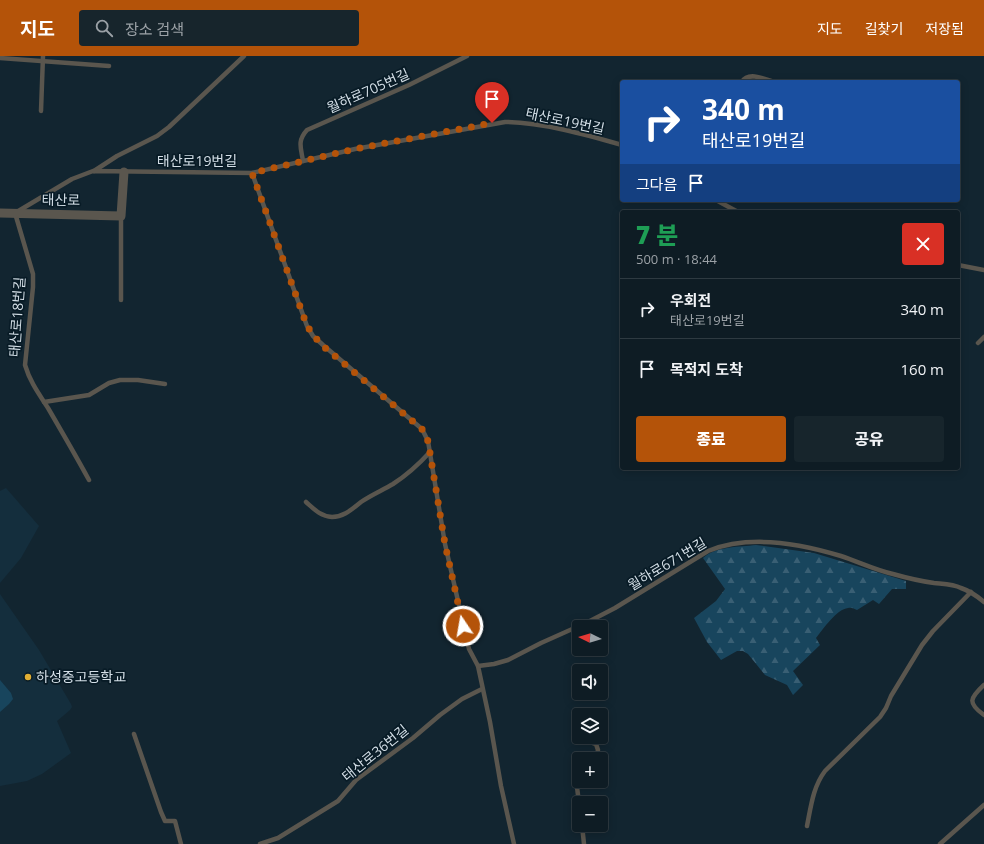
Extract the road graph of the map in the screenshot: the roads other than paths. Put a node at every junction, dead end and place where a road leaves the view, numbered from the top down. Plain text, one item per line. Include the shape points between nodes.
1 (44, 56) edge
2 (244, 56) edge
3 (467, 56) edge
4 (0, 58) edge
5 (43, 62) junction
6 (109, 66) dead end
7 (743, 80) edge
8 (768, 80) edge
9 (41, 111) dead end
10 (620, 144) edge
11 (303, 161) junction
12 (93, 171) junction
13 (124, 172) junction
14 (252, 173) junction
15 (720, 202) edge
16 (734, 210) edge
17 (0, 213) edge
18 (15, 213) junction
19 (121, 216) junction
20 (960, 265) edge
21 (984, 270) edge
22 (121, 300) dead end
23 (984, 337) edge
24 (978, 343) dead end
25 (165, 384) dead end
26 (44, 402) junction
27 (430, 452) junction
28 (89, 480) dead end
29 (306, 502) dead end
30 (971, 592) junction
31 (984, 602) edge
32 (478, 666) junction
33 (984, 685) edge
34 (482, 689) junction
35 (984, 715) edge
36 (134, 734) dead end
37 (984, 806) edge
38 (807, 826) dead end
39 (583, 832) edge
40 (181, 844) edge
41 (260, 844) edge
42 (514, 844) edge
43 (584, 844) edge
44 (940, 844) edge

1 - 5 lane
2 - 12 lane via 169,126 150,140
3 - 11 lane, 월하로705번길 via 307,130 300,143
4 - 5 lane
5 - 6 lane
5 - 9 lane
7 - 8 lane via 750,76
10 - 11 lane, 태산로19번길 via 567,131 504,122
11 - 14 lane, 태산로19번길
12 - 13 lane, 태산로19번길
12 - 18 lane, 태산로19번길 via 72,179
13 - 14 lane, 태산로19번길
13 - 19 street
14 - 27 lane via 307,326 323,346 422,429
15 - 16 lane
17 - 18 street, 태산로
18 - 19 street, 태산로
18 - 26 lane, 태산로18번길 via 33,274 25,366 28,376
19 - 22 lane
20 - 21 lane
23 - 24 lane
25 - 26 lane via 120,380 109,383 89,395
26 - 28 lane, 태산로18번길
27 - 29 lane via 410,472 344,515 324,516
27 - 32 lane via 445,544 468,643
30 - 31 lane, 월하로671번길
30 - 32 lane, 월하로671번길 via 959,587 887,573 818,550 770,542 737,542 708,551 616,608 588,622 508,660
30 - 38 lane via 922,645 880,717 819,779
32 - 34 lane
33 - 35 lane via 974,694 972,700 976,709
34 - 41 lane, 태산로36번길 via 456,703 356,780 338,801 278,838
34 - 42 lane
36 - 40 lane via 161,812 165,821 175,821
37 - 44 lane
39 - 43 lane

